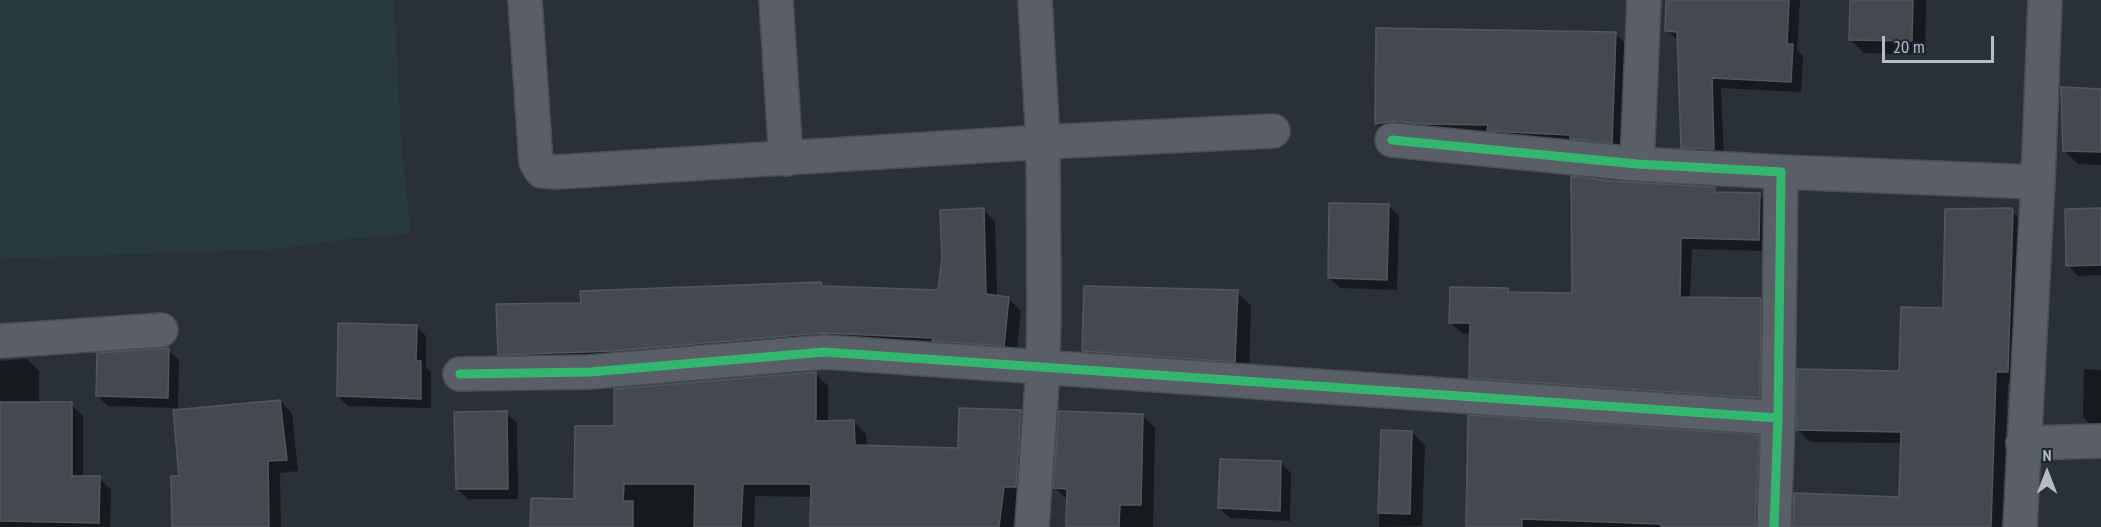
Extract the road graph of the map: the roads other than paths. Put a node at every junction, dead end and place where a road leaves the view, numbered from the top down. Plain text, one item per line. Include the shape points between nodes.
1 (525, 0) edge
2 (776, 0) edge
3 (1035, 0) edge
4 (1644, 0) edge
5 (2045, 0) edge
6 (1273, 130) dead end
7 (1392, 140) dead end
8 (1043, 142) junction
9 (786, 159) junction
10 (1637, 164) junction
11 (1781, 172) junction
12 (2038, 182) junction
13 (161, 330) dead end
14 (0, 341) edge
15 (1043, 368) junction
16 (460, 374) dead end
17 (1778, 418) junction
18 (2101, 441) edge
19 (2023, 443) junction
20 (1032, 527) edge
21 (1774, 527) edge
22 (2020, 527) edge

1 - 9 street via 536,162 542,171
2 - 9 street
3 - 8 street
4 - 10 street
5 - 12 street
6 - 8 street
7 - 10 street
8 - 9 street
8 - 15 street
10 - 11 street
11 - 12 street
11 - 17 street
12 - 19 street
13 - 14 street
15 - 16 street via 824,351 590,372
15 - 17 street
15 - 20 street
17 - 21 street
18 - 19 street
19 - 22 street

